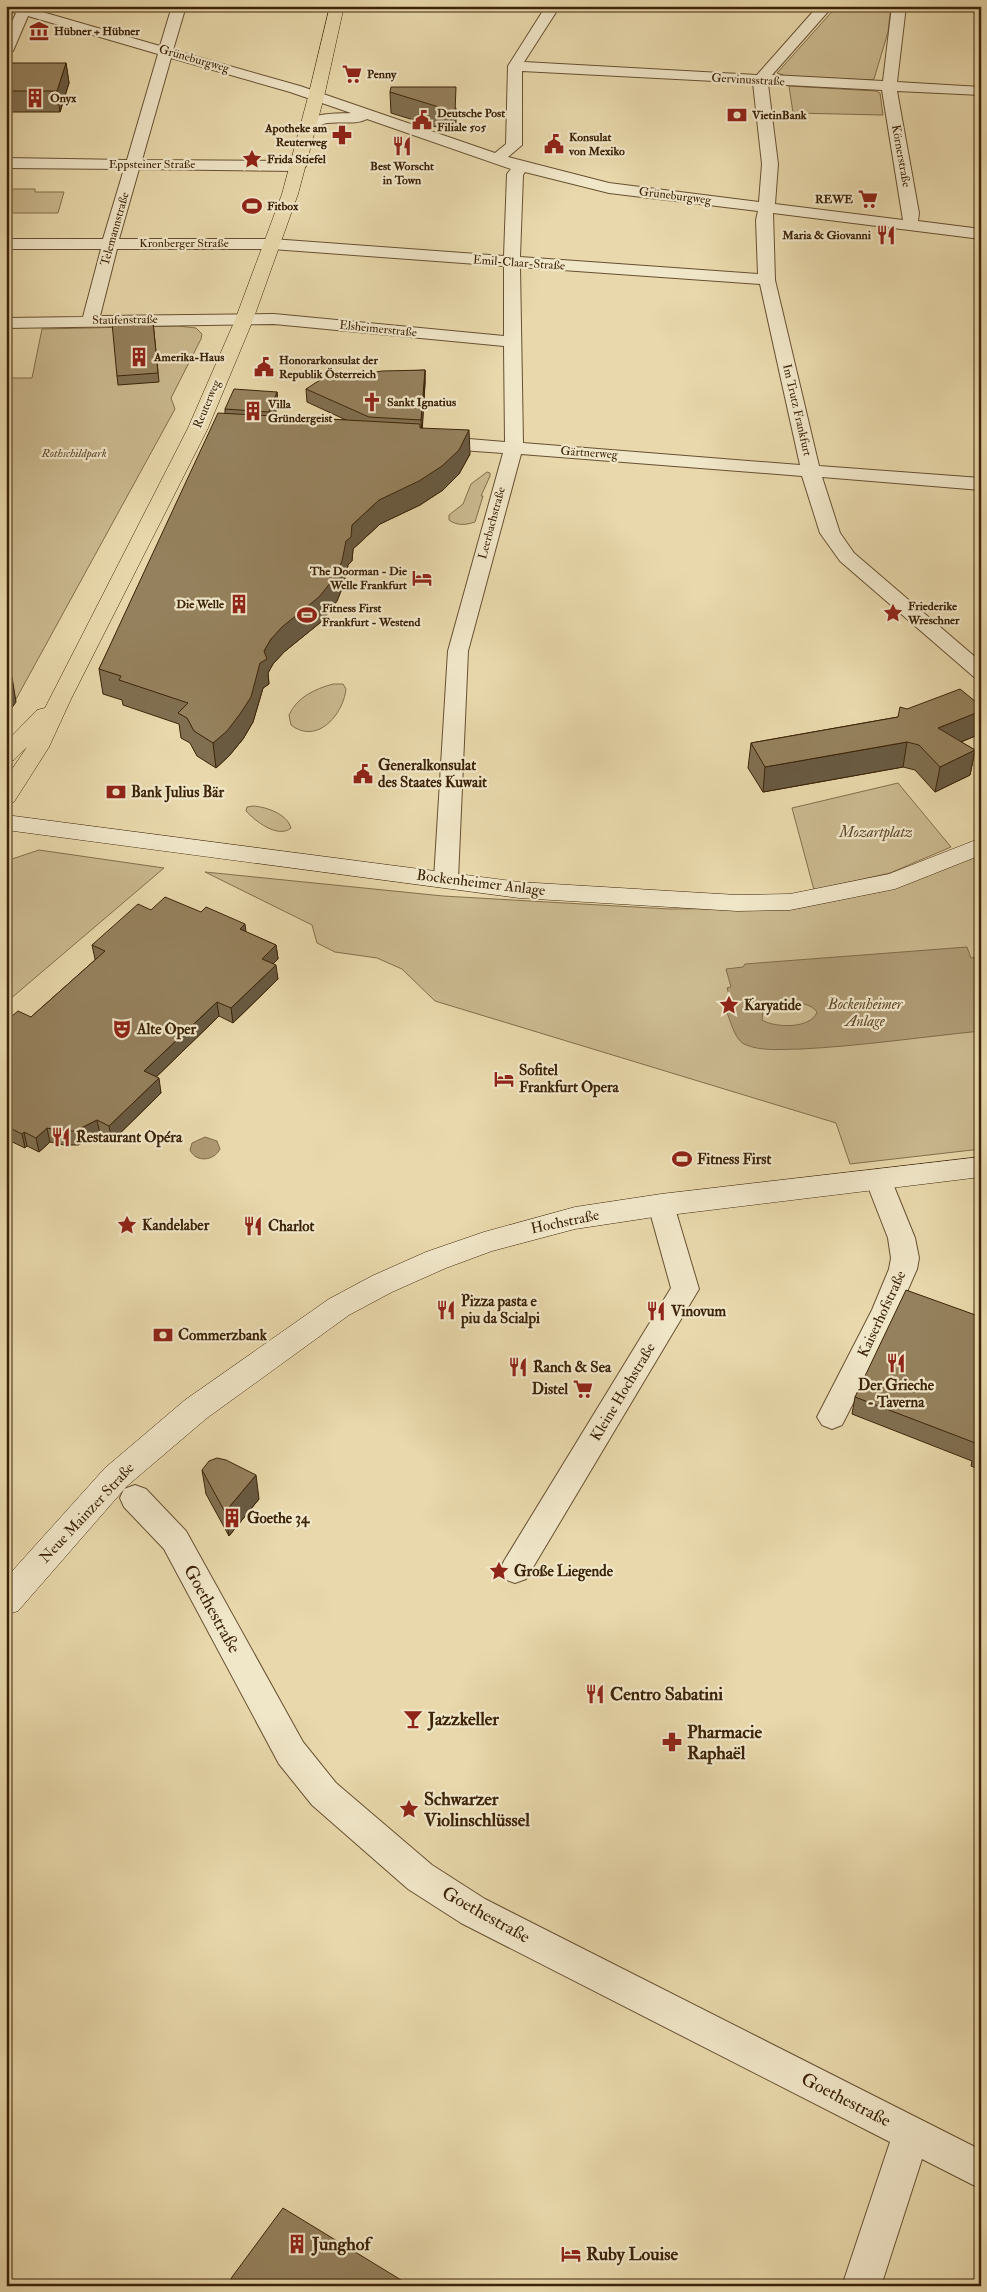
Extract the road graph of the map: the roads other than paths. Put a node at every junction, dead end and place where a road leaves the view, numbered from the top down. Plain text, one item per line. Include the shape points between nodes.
1 (7, 6) edge
2 (179, 6) edge
3 (337, 6) edge
4 (554, 6) edge
5 (826, 6) edge
6 (899, 6) edge
7 (24, 9) edge
8 (9, 37) edge
9 (6, 51) edge
10 (167, 51) junction
11 (515, 66) junction
12 (760, 80) junction
13 (888, 87) junction
14 (981, 91) edge
15 (316, 97) junction
16 (379, 118) junction
17 (309, 125) junction
18 (497, 159) junction
19 (6, 163) edge
20 (134, 164) junction
21 (298, 166) junction
22 (520, 166) junction
23 (766, 207) junction
24 (910, 226) junction
25 (980, 236) edge
26 (6, 244) edge
27 (110, 244) junction
28 (272, 244) junction
29 (512, 263) junction
30 (767, 280) junction
31 (244, 320) junction
32 (90, 321) junction
33 (6, 323) edge
34 (512, 342) junction
35 (412, 440) edge
36 (514, 447) junction
37 (811, 470) junction
38 (981, 484) edge
39 (981, 673) edge
40 (60, 699) junction
41 (6, 755) edge
42 (6, 797) edge
43 (6, 822) edge
44 (981, 846) edge
45 (446, 879) junction
46 (981, 1167) edge
47 (878, 1179) junction
48 (660, 1205) junction
49 (196, 1410) joint
50 (832, 1417) dead end
51 (135, 1498) dead end
52 (515, 1570) dead end
53 (6, 1601) edge
54 (912, 2133) junction
55 (981, 2170) edge
56 (861, 2286) edge

1 - 7 street, Grüneburgweg
2 - 10 street, Telemannstraße
3 - 15 main road, Reuterweg
4 - 11 street
5 - 12 street
6 - 13 street, Körnerstraße
7 - 8 street
7 - 10 street, Grüneburgweg
8 - 9 street
10 - 15 street, Grüneburgweg
10 - 20 street, Telemannstraße
11 - 12 street, Gervinusstraße
11 - 18 street via 514,145
12 - 13 street, Gervinusstraße
12 - 23 street, Im Trutz Frankfurt via 770,164
13 - 14 street, Gervinusstraße
13 - 24 street, Körnerstraße via 911,213
15 - 16 street, Grüneburgweg
15 - 17 main road, Reuterweg
16 - 17 street, Grüneburgweg via 343,116
16 - 18 street, Grüneburgweg
17 - 21 main road, Reuterweg
18 - 22 street, Grüneburgweg
19 - 20 street, Eppsteiner Straße
20 - 21 street, Eppsteiner Straße
20 - 27 street, Telemannstraße
21 - 28 main road, Reuterweg
22 - 23 street, Grüneburgweg via 609,188
22 - 29 street, Leerbachstraße via 515,174
23 - 24 street, Grüneburgweg
23 - 30 street, Im Trutz Frankfurt
24 - 25 street, Grüneburgweg
26 - 27 street, Kronberger Straße
27 - 28 street, Kronberger Straße
27 - 32 street, Telemannstraße
28 - 29 street, Emil-Claar-Straße
28 - 31 main road, Reuterweg
29 - 30 street, Emil-Claar-Straße
29 - 34 street, Leerbachstraße
30 - 37 street, Im Trutz Frankfurt
31 - 32 street, Staufenstraße
31 - 34 street, Elsheimerstraße via 274,319
31 - 40 main road, Reuterweg via 207,429
32 - 33 street, Staufenstraße
34 - 36 street, Leerbachstraße
35 - 36 street, Gärtnerweg
36 - 37 street, Gärtnerweg
36 - 45 street, Leerbachstraße via 458,651
37 - 38 street, Gärtnerweg
37 - 39 street, Im Trutz Frankfurt via 830,533 847,557
40 - 41 main road, Reuterweg
40 - 42 main road, Reuterweg via 38,747
43 - 45 main road, Bockenheimer Anlage
44 - 45 main road, Bockenheimer Anlage via 895,881 790,902 737,903 519,890
46 - 47 main road, Hochstraße
47 - 48 main road, Hochstraße
47 - 50 street, Kaiserhofstraße via 906,1260 881,1319
48 - 49 main road, Hochstraße via 537,1227 436,1260 339,1307
48 - 52 street, Kleine Hochstraße via 685,1289
49 - 53 main road, Neue Mainzer Straße via 116,1477
51 - 54 street, Goethestraße via 174,1540 291,1753 324,1794 420,1876 473,1911
54 - 55 street, Goethestraße
54 - 56 street

